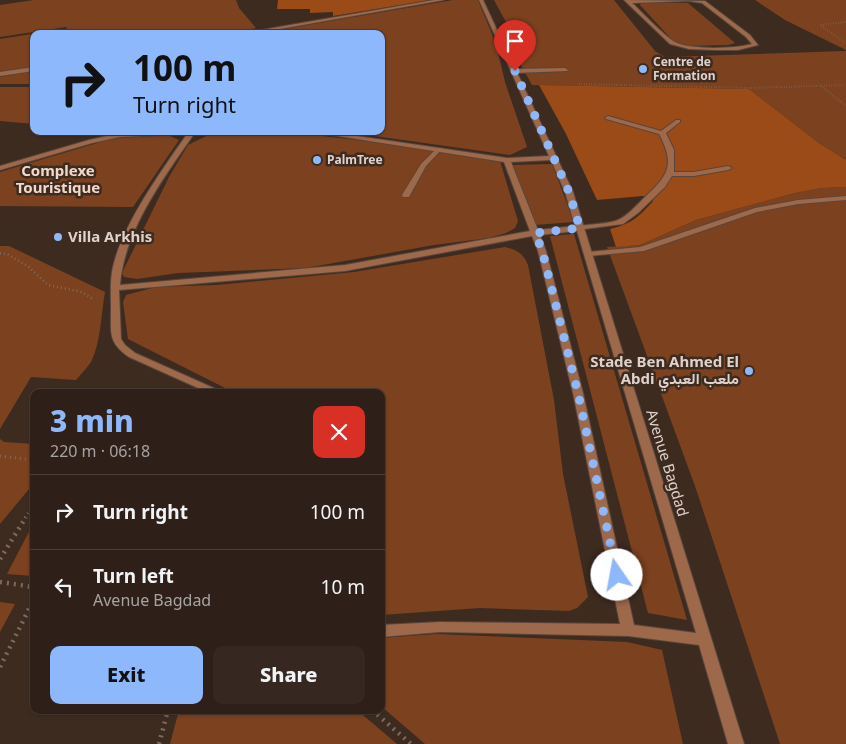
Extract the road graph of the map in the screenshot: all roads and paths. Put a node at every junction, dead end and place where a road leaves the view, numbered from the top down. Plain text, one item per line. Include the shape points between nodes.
1 (442, 0) edge
2 (481, 0) edge
3 (627, 1) edge
4 (846, 22) edge
5 (264, 30) edge
6 (846, 43) edge
7 (30, 70) edge
8 (565, 70) dead end
9 (515, 71) junction
10 (0, 74) edge
11 (580, 84) dead end
12 (846, 85) edge
13 (821, 86) junction
14 (846, 106) edge
15 (608, 118) dead end
16 (678, 121) dead end
17 (662, 133) junction
18 (124, 135) edge
19 (190, 135) edge
20 (337, 135) edge
21 (439, 149) junction
22 (554, 158) junction
23 (508, 160) junction
24 (0, 168) edge
25 (728, 168) dead end
26 (670, 174) junction
27 (406, 195) dead end
28 (846, 198) edge
29 (580, 228) junction
30 (535, 233) junction
31 (588, 254) junction
32 (115, 288) junction
33 (207, 389) edge
34 (0, 456) edge
35 (30, 460) edge
36 (30, 510) edge
37 (0, 559) edge
38 (0, 582) edge
39 (30, 587) edge
40 (30, 607) edge
41 (628, 630) junction
42 (385, 631) edge
43 (705, 640) junction
44 (0, 667) edge
45 (167, 714) edge
46 (377, 714) edge
47 (159, 744) edge
48 (411, 744) edge
49 (736, 744) edge

1 - 5 street
2 - 9 street, Avenue Bagdad
3 - 3 street via 678,46 698,49 755,45 703,2
4 - 6 path via 820,26
7 - 10 street
8 - 9 street
9 - 22 street, Avenue Bagdad
11 - 13 path via 748,88
12 - 13 path
13 - 14 path
15 - 17 street
16 - 17 street
17 - 26 street via 671,150
18 - 24 street
19 - 32 street via 153,191 120,254
20 - 21 street
21 - 23 street
21 - 27 street via 423,165
22 - 23 street
22 - 29 street, Avenue Bagdad
23 - 30 street
25 - 26 street
26 - 29 street via 620,222
28 - 31 street via 755,210 641,249
29 - 30 street
29 - 31 street, Avenue Bagdad
30 - 32 street via 345,268
30 - 41 street via 578,393
31 - 43 street, Avenue Bagdad
32 - 33 street via 116,340 121,347
34 - 35 path
36 - 37 path
38 - 39 path
40 - 44 path
41 - 42 street via 440,627
41 - 43 street
43 - 49 street, Avenue Bagdad
45 - 47 path
46 - 48 path

